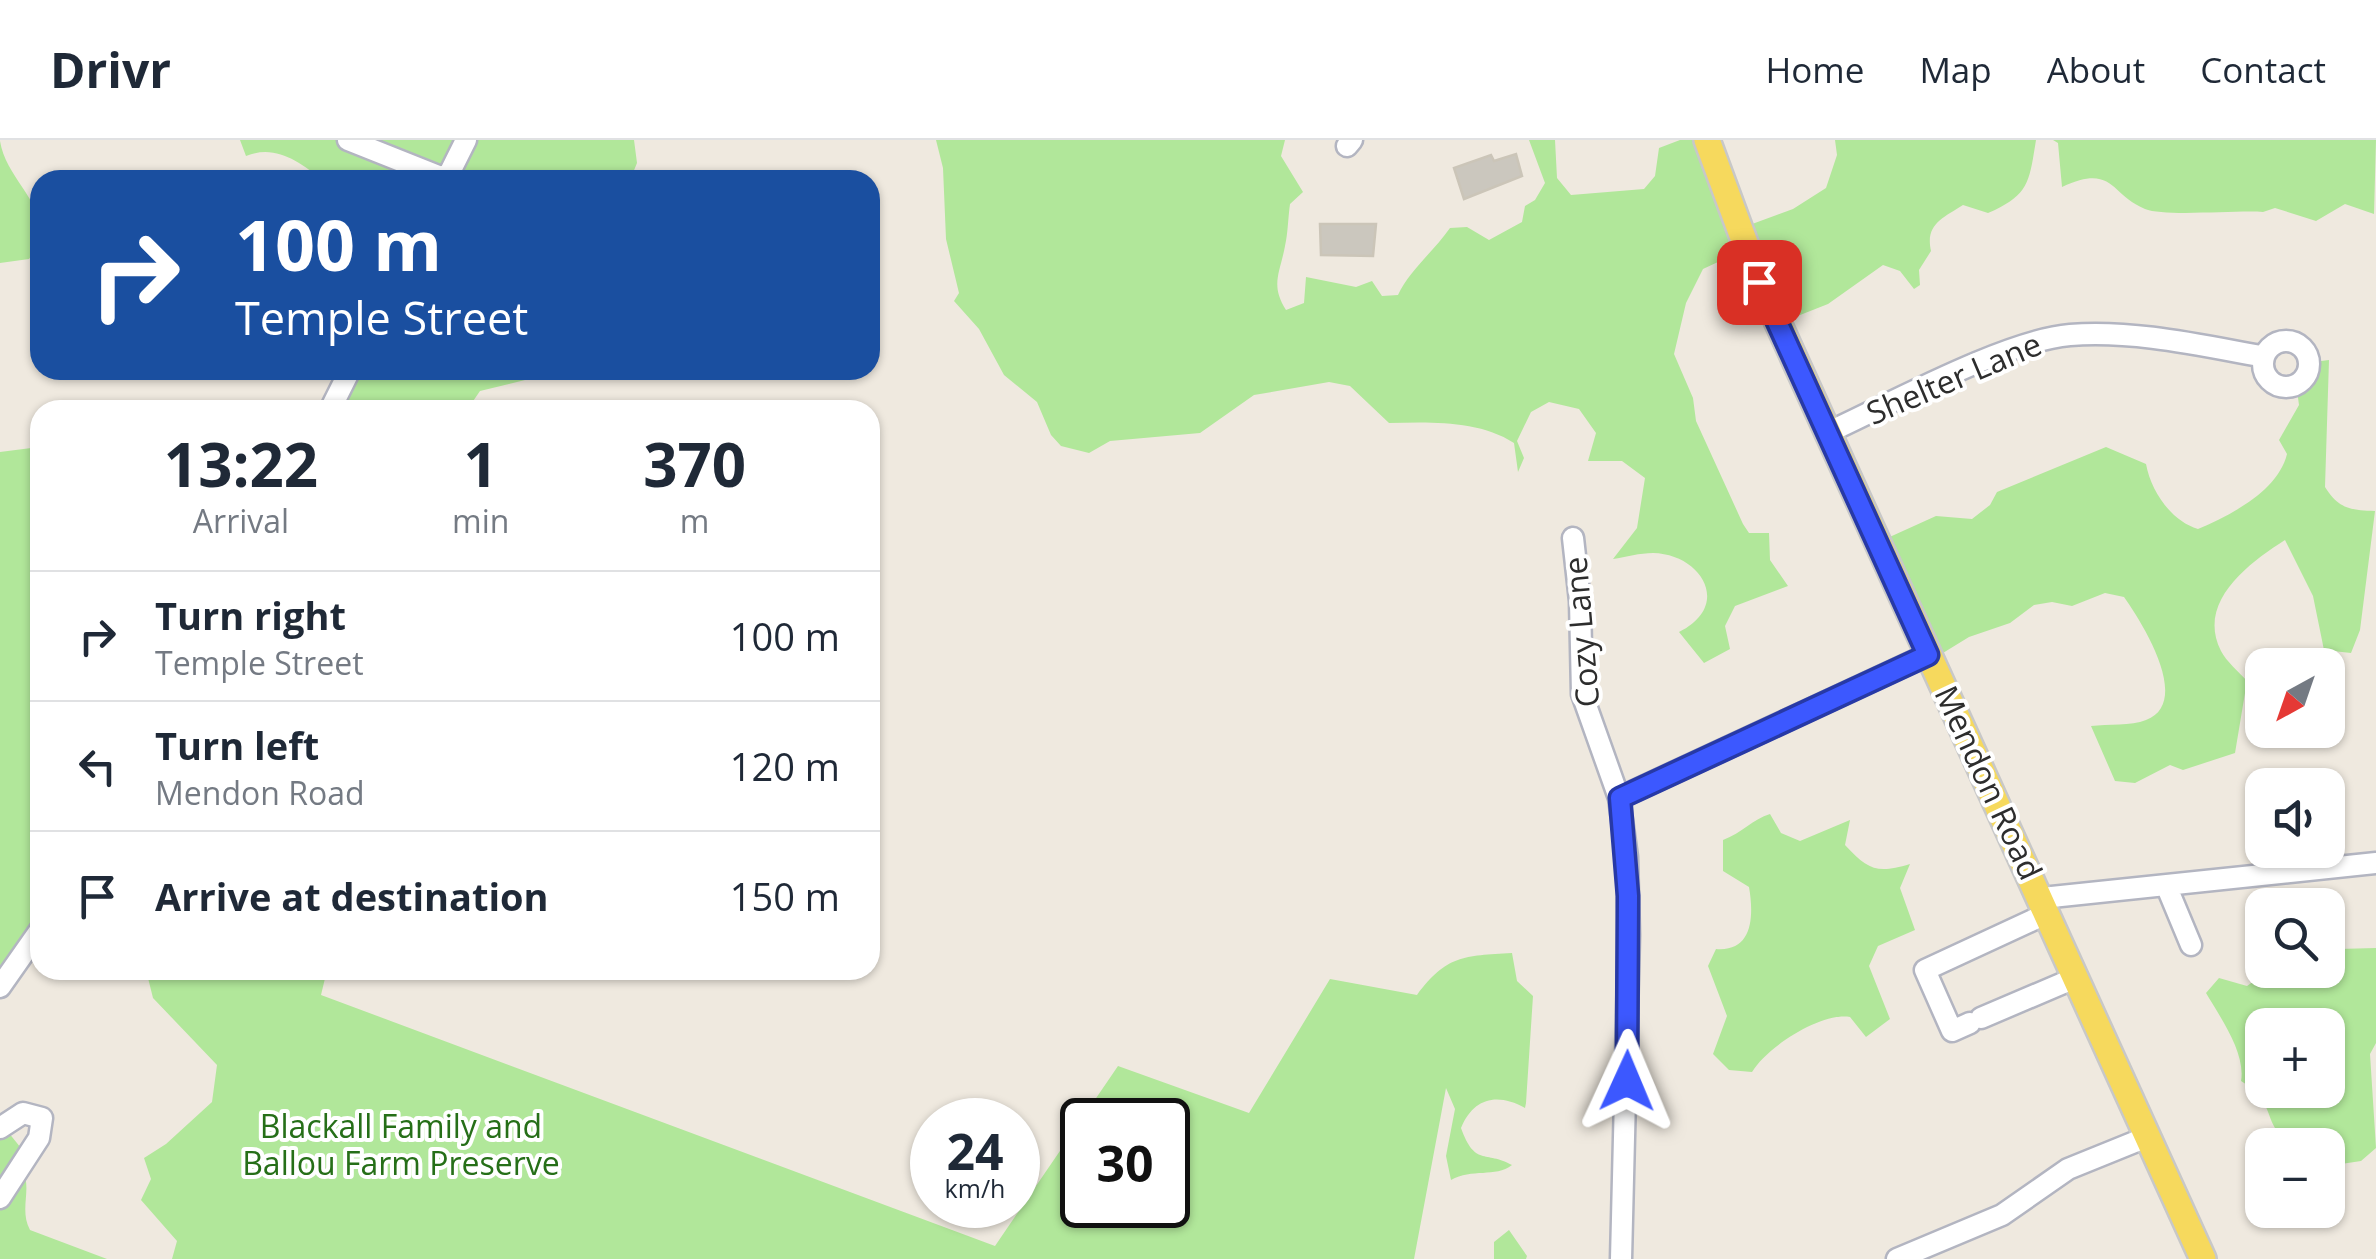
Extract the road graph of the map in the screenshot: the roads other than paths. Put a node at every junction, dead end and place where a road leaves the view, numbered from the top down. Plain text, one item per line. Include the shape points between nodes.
1 (348, 140) edge
2 (466, 140) edge
3 (1706, 140) edge
4 (422, 170) edge
5 (451, 170) edge
6 (2260, 356) dead end
7 (1829, 432) junction
8 (1574, 538) dead end
9 (1928, 655) junction
10 (1620, 798) junction
11 (2376, 863) edge
12 (2166, 885) junction
13 (2045, 906) junction
14 (30, 944) edge
15 (2191, 945) dead end
16 (2076, 978) junction
17 (0, 987) edge
18 (0, 1128) edge
19 (2147, 1136) junction
20 (0, 1198) edge
21 (1621, 1259) edge
22 (1897, 1259) edge
23 (2203, 1259) edge

1 - 4 street
2 - 5 street
3 - 7 main road, Mendon Road via 1759,282
6 - 7 street, Shelter Lane via 2174,341 2068,335 1958,373
7 - 9 main road, Mendon Road
8 - 10 street, Cozy Lane via 1582,694
9 - 10 street
9 - 13 main road, Mendon Road
10 - 21 street, Cozy Lane via 1629,935
11 - 12 street
12 - 13 street
12 - 15 street
13 - 16 main road, Mendon Road
13 - 16 street via 1926,970 1952,1031
14 - 17 street
16 - 19 main road, Mendon Road
18 - 20 street via 22,1112 42,1118 39,1138
19 - 22 street via 2079,1164 2002,1215
19 - 23 main road, Mendon Road

